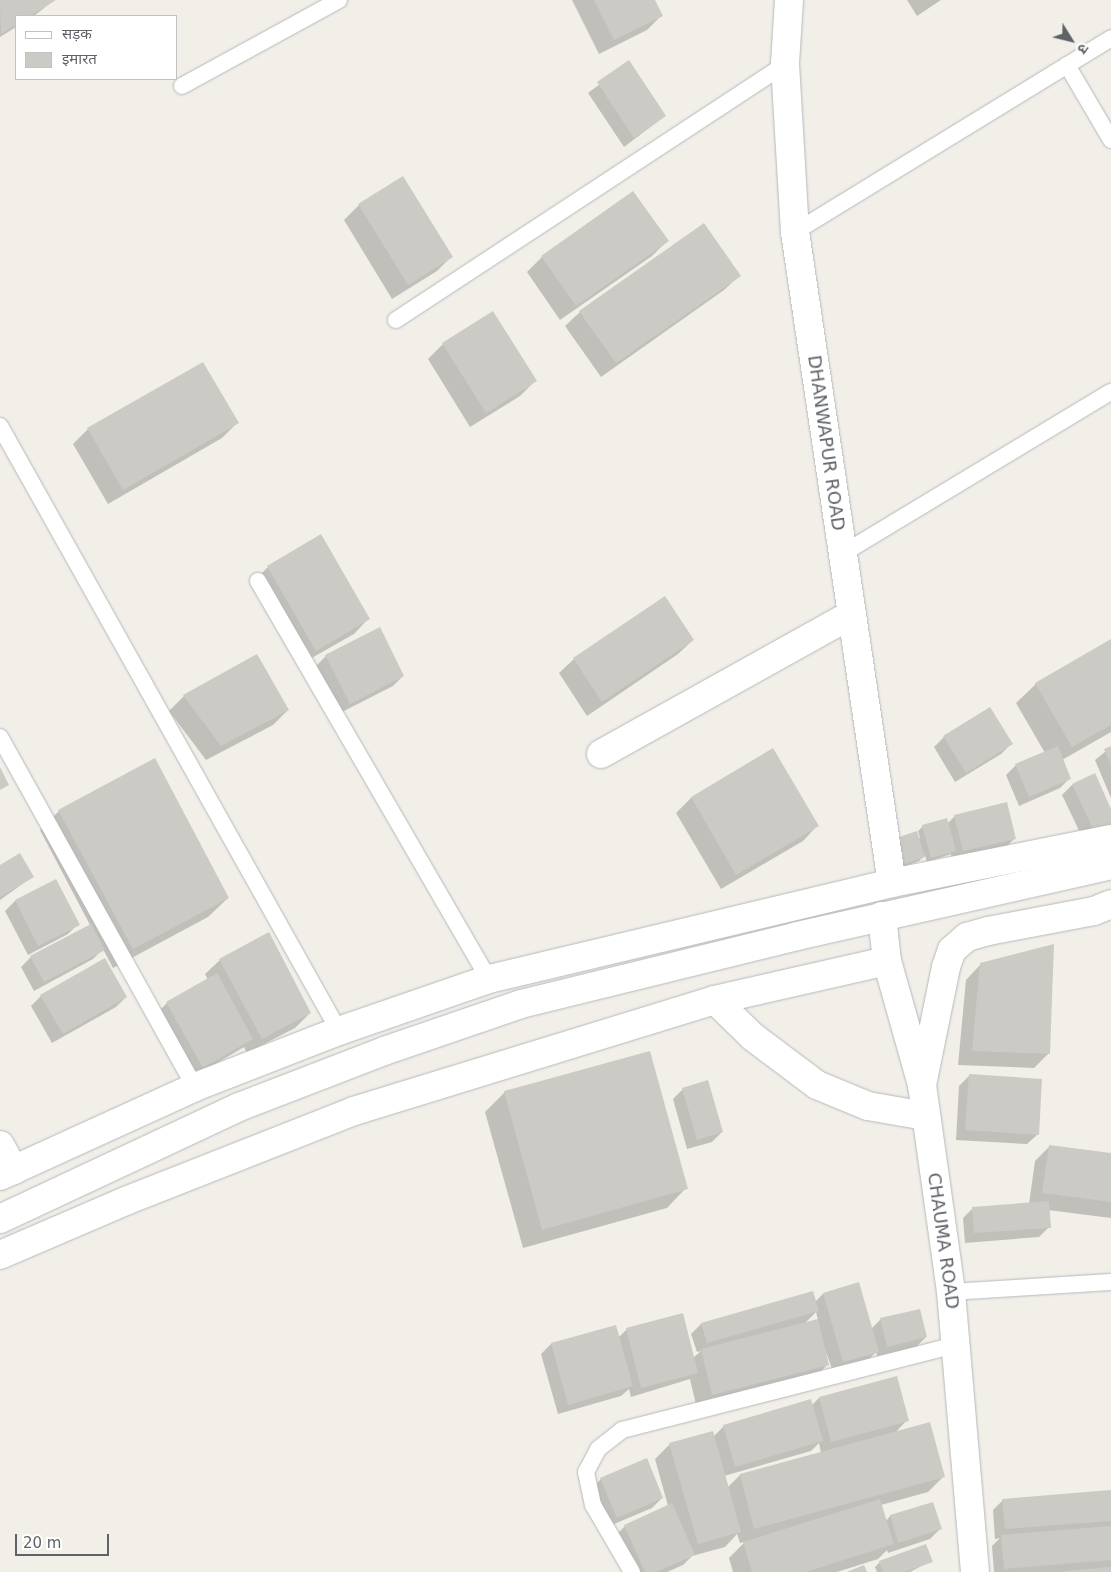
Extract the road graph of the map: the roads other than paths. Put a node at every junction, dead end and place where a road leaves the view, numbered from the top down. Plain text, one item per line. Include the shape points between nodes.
1 (339, 0) edge
2 (789, 0) edge
3 (1111, 38) edge
4 (785, 64) junction
5 (1066, 65) junction
6 (182, 86) dead end
7 (1111, 140) edge
8 (794, 232) junction
9 (396, 320) dead end
10 (1111, 392) edge
11 (0, 426) edge
12 (842, 554) junction
13 (258, 581) dead end
14 (851, 615) junction
15 (0, 737) edge
16 (601, 754) dead end
17 (1111, 839) edge
18 (1111, 865) edge
19 (892, 883) junction
20 (1111, 904) edge
21 (882, 916) junction
22 (886, 961) junction
23 (489, 979) junction
24 (715, 1000) junction
25 (339, 1031) junction
26 (922, 1086) junction
27 (195, 1087) junction
28 (924, 1116) junction
29 (0, 1145) edge
30 (7, 1173) edge
31 (0, 1219) edge
32 (0, 1255) edge
33 (1111, 1282) edge
34 (951, 1292) junction
35 (956, 1345) junction
36 (632, 1572) edge
37 (975, 1572) edge

1 - 6 lane
2 - 4 street, DHANWAPUR ROAD
3 - 5 lane
4 - 8 street, DHANWAPUR ROAD
4 - 9 lane
5 - 7 lane
5 - 8 lane
8 - 12 street, DHANWAPUR ROAD
10 - 12 lane
11 - 25 lane
12 - 14 street, DHANWAPUR ROAD
13 - 23 lane
14 - 16 street
14 - 19 street, DHANWAPUR ROAD
15 - 27 lane
17 - 19 street
18 - 21 street
19 - 23 street
20 - 26 street via 1094,911 967,937 952,950
21 - 22 street, CHAUMA ROAD
21 - 31 street via 521,1004 384,1051 239,1107
22 - 24 street
22 - 26 street, CHAUMA ROAD
23 - 25 street
24 - 28 street via 753,1037 817,1086 868,1106
24 - 32 street via 354,1111 128,1200
25 - 27 street
26 - 28 street, CHAUMA ROAD
27 - 30 street
28 - 34 street, CHAUMA ROAD
29 - 30 street
33 - 34 lane
34 - 35 street, CHAUMA ROAD
35 - 36 lane via 622,1430 598,1449 586,1472 593,1505
35 - 37 street, CHAUMA ROAD

